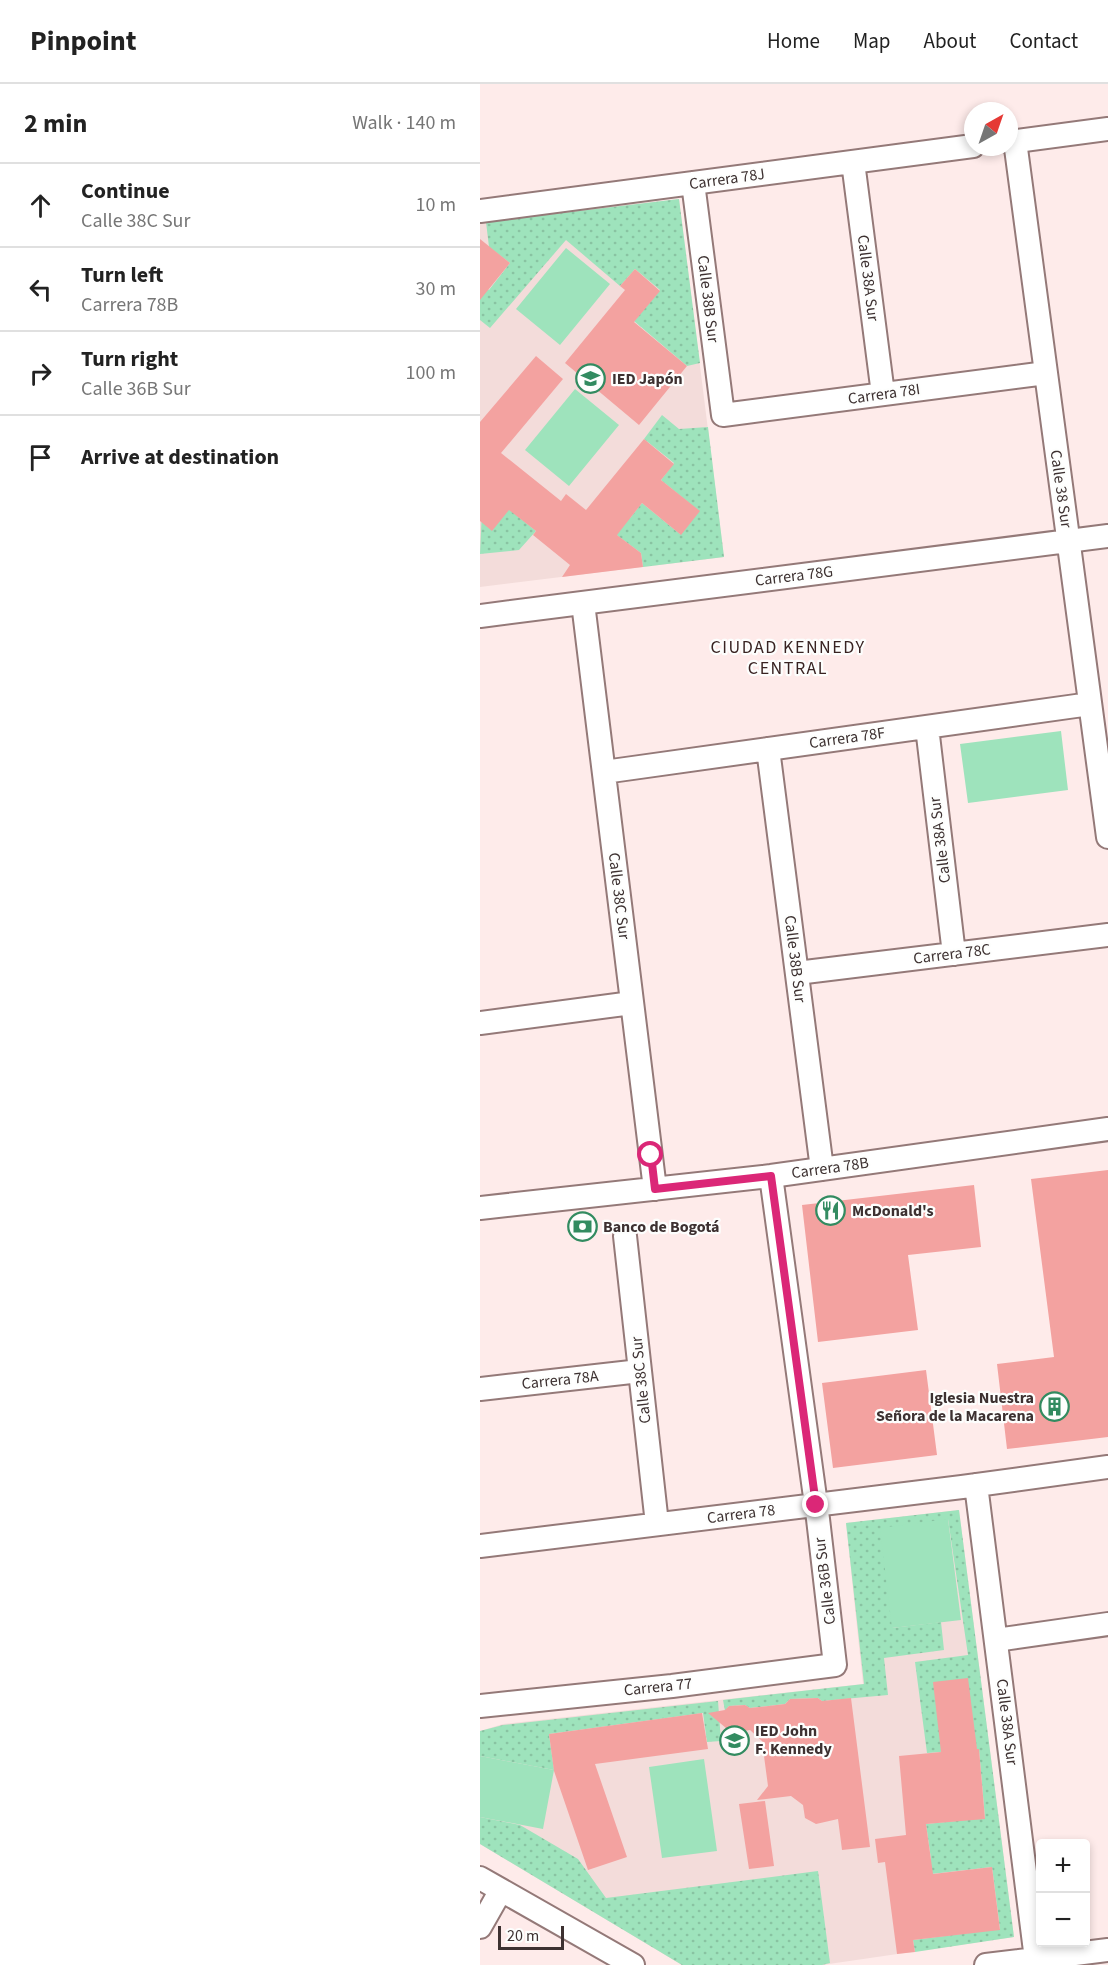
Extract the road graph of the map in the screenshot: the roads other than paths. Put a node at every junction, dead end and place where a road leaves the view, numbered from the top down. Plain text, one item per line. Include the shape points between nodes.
1 (1108, 129) edge
2 (1018, 140) edge
3 (964, 147) edge
4 (1014, 156) edge
5 (853, 162) junction
6 (693, 183) junction
7 (480, 211) edge
8 (1046, 373) junction
9 (884, 394) junction
10 (723, 416) joint
11 (1108, 536) edge
12 (1068, 541) junction
13 (583, 603) junction
14 (480, 616) edge
15 (1090, 704) junction
16 (927, 727) junction
17 (768, 749) junction
18 (604, 772) junction
19 (1108, 837) edge
20 (1108, 935) edge
21 (954, 954) junction
22 (797, 973) junction
23 (633, 1003) junction
24 (480, 1023) edge
25 (1108, 1129) edge
26 (822, 1169) junction
27 (771, 1176) junction
28 (655, 1189) junction
29 (480, 1208) edge
30 (625, 1236) dead end
31 (640, 1371) junction
32 (480, 1389) edge
33 (1108, 1467) edge
34 (976, 1485) junction
35 (816, 1505) junction
36 (657, 1524) junction
37 (480, 1546) edge
38 (1108, 1624) edge
39 (996, 1640) junction
40 (835, 1665) joint
41 (480, 1706) edge
42 (480, 1878) edge
43 (501, 1890) junction
44 (480, 1927) edge
45 (1108, 1950) edge
46 (1036, 1959) junction
47 (633, 1965) edge
48 (986, 1965) edge

1 - 2 street
3 - 5 street, Carrera 78J
4 - 8 street, Calle 38 Sur
5 - 6 street, Carrera 78J
5 - 9 street, Calle 38A Sur
6 - 7 street, Carrera 78J
6 - 10 street, Calle 38B Sur
8 - 9 street, Carrera 78I
8 - 12 street, Calle 38 Sur
9 - 10 street, Carrera 78I
11 - 12 street, Carrera 78G
12 - 13 street, Carrera 78G
12 - 15 street, Calle 38 Sur
13 - 14 street, Carrera 78G
13 - 18 street, Calle 38C Sur
15 - 16 street, Carrera 78F
15 - 19 street, Calle 38 Sur
16 - 17 street, Carrera 78F
16 - 21 street, Calle 38A Sur
17 - 18 street, Carrera 78F
17 - 22 street, Calle 38B Sur
18 - 23 street, Calle 38C Sur
20 - 21 street, Carrera 78C
21 - 22 street, Carrera 78C
22 - 26 street, Calle 38B Sur
23 - 24 street
23 - 28 street, Calle 38C Sur
25 - 26 street, Carrera 78B
26 - 27 street, Carrera 78B
27 - 28 street, Carrera 78B
27 - 35 street, Calle 36B Sur
28 - 29 street, Carrera 78B
30 - 31 street, Calle 38C Sur
31 - 32 street, Carrera 78A
31 - 36 street, Calle 38C Sur
33 - 34 street, Carrera 78
34 - 35 street, Carrera 78
34 - 39 street, Calle 38A Sur
35 - 36 street, Carrera 78
35 - 40 street, Calle 36B Sur
36 - 37 street, Carrera 78
38 - 39 street
39 - 46 street, Calle 38A Sur
40 - 41 street, Carrera 77
42 - 43 street
43 - 44 street
43 - 47 street
45 - 46 street
46 - 48 street

